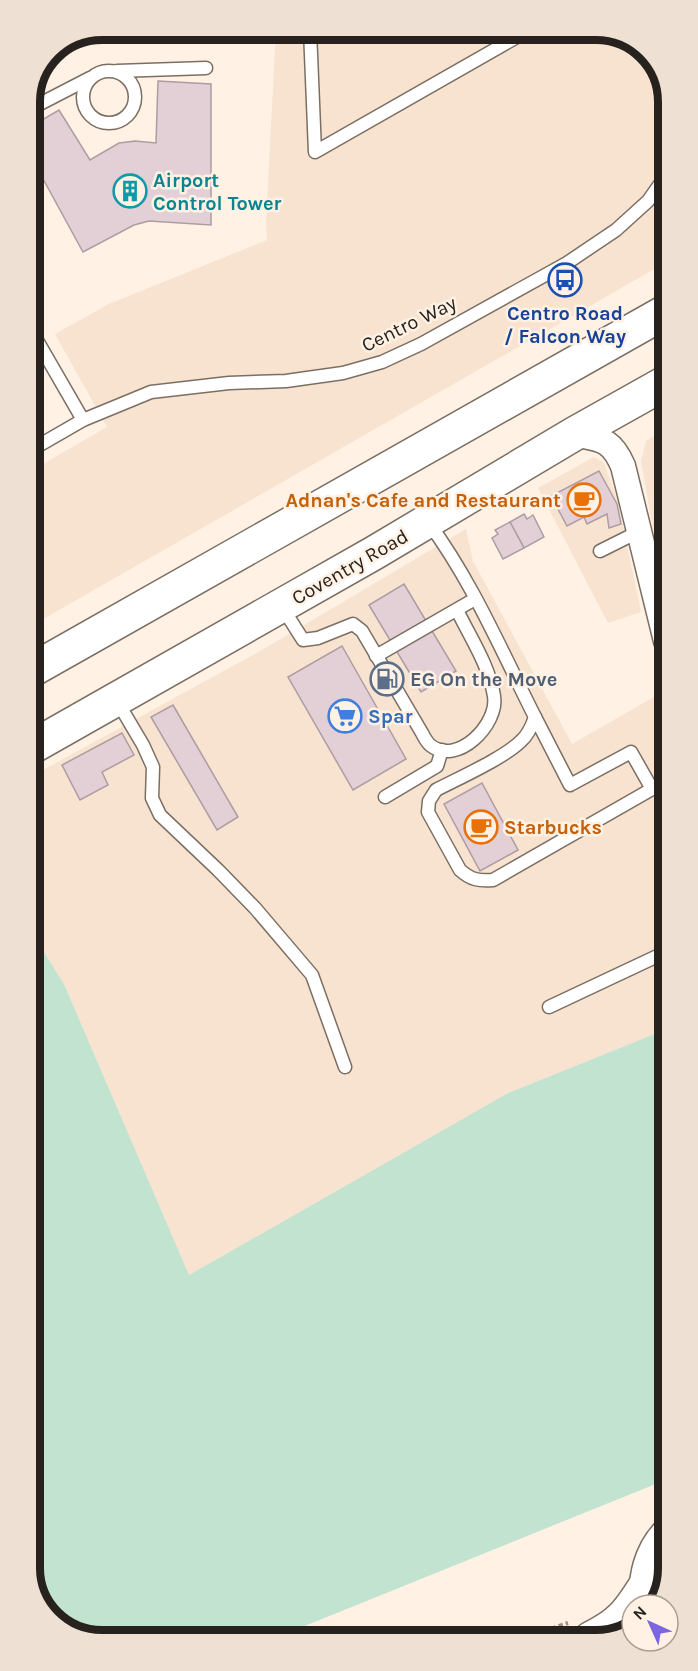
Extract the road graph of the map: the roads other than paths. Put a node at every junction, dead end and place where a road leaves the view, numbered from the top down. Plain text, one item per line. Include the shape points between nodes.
1 (310, 40) edge
2 (510, 41) edge
3 (206, 68) dead end
4 (115, 71) junction
5 (90, 78) junction
6 (41, 103) edge
7 (658, 186) edge
8 (658, 316) edge
9 (41, 347) edge
10 (658, 386) edge
11 (83, 420) junction
12 (574, 434) junction
13 (41, 444) edge
14 (428, 522) junction
15 (640, 531) junction
16 (600, 551) dead end
17 (475, 599) junction
18 (658, 603) edge
19 (282, 606) junction
20 (457, 610) junction
21 (376, 656) junction
22 (41, 664) edge
23 (117, 700) junction
24 (535, 717) junction
25 (41, 742) edge
26 (442, 750) junction
27 (385, 797) dead end
28 (658, 956) edge
29 (549, 1007) dead end
30 (345, 1067) dead end
31 (658, 1546) edge
32 (645, 1593) edge
33 (620, 1619) edge
34 (583, 1629) edge

1 - 2 lane via 315,152
3 - 4 lane
4 - 5 lane
4 - 5 lane via 129,81 135,97 130,113 116,123 99,122 86,110 83,93
5 - 6 lane
7 - 11 lane, Centro Way via 648,201 616,230 567,263 382,362 331,375 152,392
8 - 22 highway
9 - 11 lane
10 - 12 highway, Coventry Road
11 - 13 lane, Centro Way
12 - 14 highway, Coventry Road
12 - 15 street via 606,441 616,450
14 - 17 lane
14 - 19 highway, Coventry Road
15 - 16 lane
15 - 18 street
17 - 20 lane
17 - 24 lane
19 - 21 lane via 303,640 353,624 362,631
19 - 23 highway, Coventry Road
20 - 21 lane
20 - 26 lane via 483,661 495,697 492,718 479,736 454,750
21 - 26 lane via 430,745
23 - 25 highway, Coventry Road
23 - 30 lane via 153,767 152,798 160,815 255,908 312,975
24 - 24 lane via 570,785 631,752 652,789 493,880 468,877 460,870 428,812 429,801 436,790 522,741
26 - 27 lane via 437,766
28 - 29 lane
31 - 32 street via 647,1567
33 - 34 street via 607,1629

